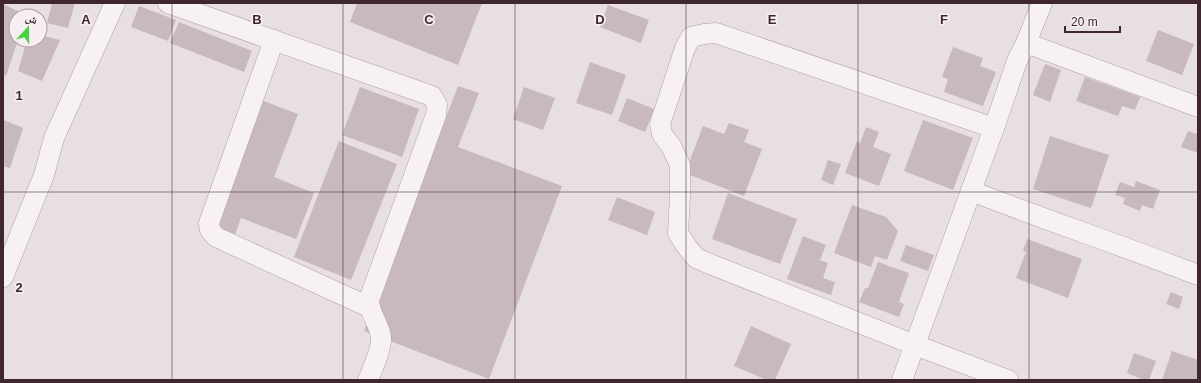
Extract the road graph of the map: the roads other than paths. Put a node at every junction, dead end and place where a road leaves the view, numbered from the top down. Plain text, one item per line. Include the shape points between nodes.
1 (115, 3) edge
2 (168, 3) edge
3 (1042, 3) edge
4 (274, 40) junction
5 (1026, 43) junction
6 (1198, 107) edge
7 (994, 128) junction
8 (971, 191) junction
9 (1198, 275) edge
10 (3, 277) edge
11 (369, 307) junction
12 (915, 345) junction
13 (368, 380) edge
14 (902, 380) edge
15 (1008, 380) edge

1 - 10 street via 54,138 44,175
2 - 4 street
3 - 5 street
4 - 11 street via 209,223 210,230 216,237
4 - 11 street via 432,96 437,105 436,115 369,300
5 - 6 street
5 - 7 street via 1017,61
7 - 8 street
7 - 12 street via 716,33 691,37 684,48 660,124 662,134 680,165 678,233 687,247 696,258
8 - 9 street
8 - 12 street
11 - 13 street via 382,339
12 - 14 street
12 - 15 street

